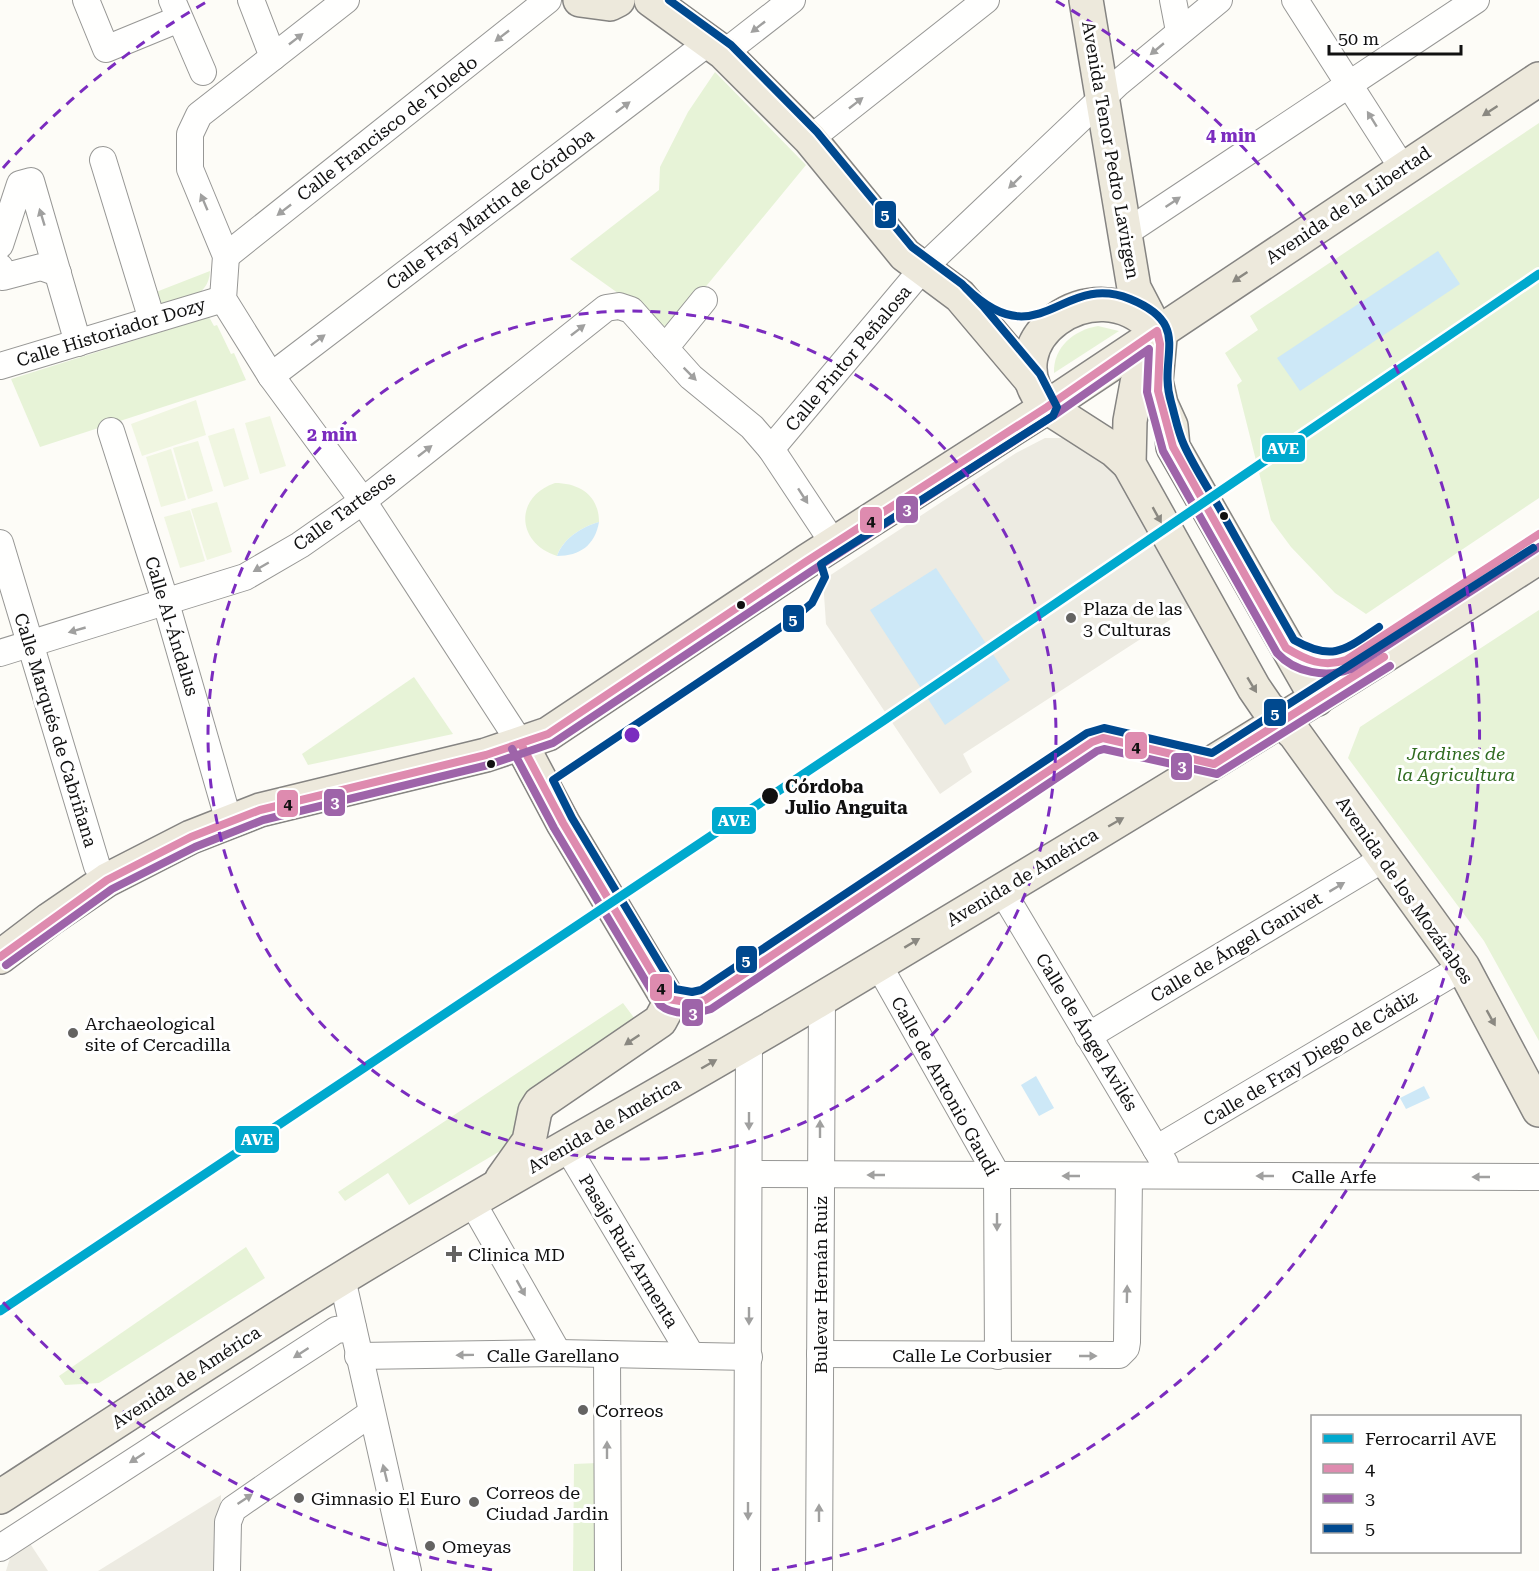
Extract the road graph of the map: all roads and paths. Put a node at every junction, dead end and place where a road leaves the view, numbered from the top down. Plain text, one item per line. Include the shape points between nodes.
1 (86, 0) edge
2 (251, 0) edge
3 (346, 0) edge
4 (548, 0) edge
5 (580, 0) edge
6 (618, 0) edge
7 (651, 0) edge
8 (792, 0) edge
9 (986, 0) edge
10 (1173, 0) edge
11 (1219, 0) edge
12 (1295, 0) edge
13 (1474, 0) edge
14 (1083, 2) edge
15 (176, 9) edge
16 (1179, 31) junction
17 (717, 48) junction
18 (273, 57) junction
19 (203, 72) dead end
20 (1539, 79) edge
21 (1349, 84) junction
22 (1094, 105) junction
23 (810, 139) junction
24 (104, 160) dead end
25 (1403, 169) junction
26 (1124, 234) junction
27 (0, 245) edge
28 (226, 256) junction
29 (0, 267) edge
30 (924, 267) junction
31 (58, 273) junction
32 (223, 299) junction
33 (704, 300) dead end
34 (1093, 304) junction
35 (975, 313) junction
36 (152, 320) junction
37 (1049, 323) junction
38 (1157, 331) junction
39 (78, 342) junction
40 (665, 348) junction
41 (0, 366) edge
42 (272, 376) junction
43 (1039, 394) junction
44 (1130, 421) junction
45 (111, 431) dead end
46 (1173, 447) junction
47 (771, 449) junction
48 (1129, 464) junction
49 (363, 501) junction
50 (1539, 534) edge
51 (0, 543) edge
52 (834, 544) junction
53 (1539, 557) edge
54 (166, 603) junction
55 (30, 643) junction
56 (1286, 648) junction
57 (0, 653) edge
58 (1317, 699) junction
59 (1282, 722) junction
60 (521, 744) junction
61 (229, 822) junction
62 (1383, 860) junction
63 (107, 880) junction
64 (1001, 889) junction
65 (0, 956) edge
66 (878, 964) junction
67 (1463, 967) junction
68 (822, 999) junction
69 (1088, 1036) junction
70 (749, 1041) junction
71 (1539, 1110) edge
72 (567, 1147) junction
73 (1156, 1149) junction
74 (749, 1174) junction
75 (820, 1174) junction
76 (997, 1175) junction
77 (1129, 1176) junction
78 (1172, 1176) junction
79 (1539, 1177) edge
80 (484, 1193) junction
81 (342, 1278) junction
82 (353, 1328) junction
83 (558, 1353) junction
84 (820, 1354) junction
85 (607, 1355) junction
86 (691, 1355) junction
87 (358, 1356) junction
88 (998, 1356) junction
89 (748, 1357) junction
90 (370, 1414) junction
91 (0, 1497) edge
92 (0, 1548) edge
93 (227, 1571) edge
94 (408, 1571) edge
95 (608, 1571) edge
96 (747, 1571) edge
97 (819, 1571) edge

1 - 15 street via 106,49
2 - 18 street
18 -> 3 street
4 -> 28 street, Calle Francisco de Toledo
5 - 6 main road via 610,4
7 - 17 main road
8 -> 17 street, Calle Fray Martín de Córdoba
23 -> 9 street
10 - 16 street
11 - 16 street, Calle Pintor Peñalosa
12 - 21 street
13 - 21 street
14 - 22 main road, Avenida Tenor Pedro Lavirgen
15 - 19 street
16 -> 22 street, Calle Pintor Peñalosa
17 - 23 main road
42 -> 17 street, Calle Fray Martín de Córdoba
28 -> 18 street via 190,169 190,134 199,115
20 -> 25 main road, Avenida de la Libertad
25 -> 21 street
26 -> 21 street
22 - 26 main road, Avenida Tenor Pedro Lavirgen
22 -> 30 street, Calle Pintor Peñalosa
22 - 34 main road, Avenida Tenor Pedro Lavirgen via 1110,274
23 - 30 main road via 905,255
24 - 36 street
25 -> 38 main road, Avenida de la Libertad
26 - 38 main road, Avenida Tenor Pedro Lavirgen via 1134,288
31 -> 27 street via 31,181 20,184
28 - 32 street
29 - 31 street via 3,277 41,267
30 - 35 main road
30 - 47 street, Calle Pintor Peñalosa
31 - 39 street
32 - 36 street, Calle Historiador Dozy
32 - 42 street
33 - 40 street
34 - 37 main road
34 - 38 main road via 1124,307
35 - 37 main road via 1011,327
35 - 43 main road
36 - 39 street, Calle Historiador Dozy
37 - 43 main road via 1034,349
38 - 43 main road, Avenida de la Libertad
38 - 44 main road via 1141,370
38 - 46 main road via 1161,345 1156,381 1171,426
39 - 41 street, Calle Historiador Dozy
40 -> 47 street
49 -> 40 street, Calle Tartesos via 606,308 632,310
42 - 49 street
43 - 44 main road via 1070,413
43 - 48 main road
43 - 52 main road, Avenida de la Libertad
44 - 46 main road via 1150,429
44 - 48 main road
45 - 54 street, Calle Al-Ándalus
46 - 56 main road
47 -> 52 street
48 -> 59 main road, Avenida de los Mozárabes via 1254,688
49 -> 54 street, Calle Tartesos via 245,577
49 - 60 street
50 - 56 main road via 1347,660 1333,665 1318,664
51 - 55 street, Calle Marqués de Cabriñana
52 - 60 main road, Avenida de la Libertad via 549,734
53 - 58 main road, Avenida de América
54 -> 55 street, Calle Tartesos
54 - 61 street, Calle Al-Ándalus
55 - 57 street, Calle Tartesos
55 - 63 street, Calle Marqués de Cabriñana via 98,866
56 - 58 main road
58 - 59 main road, Avenida de América
59 - 62 main road, Avenida de los Mozárabes via 1319,767
64 -> 59 main road, Avenida de América
60 - 61 main road, Avenida de la Libertad
60 -> 80 main road, Avenida de América via 563,823 668,999 660,1021 540,1103 529,1141
61 - 63 main road, Avenida de la Libertad
62 - 67 main road, Avenida de los Mozárabes
69 -> 62 street, Calle de Ángel Ganivet
63 - 65 main road, Avenida de la Libertad
66 -> 64 main road, Avenida de América
64 - 69 street, Calle de Ángel Avilés
66 - 68 main road, Avenida de América
66 - 76 street, Calle de Antonio Gaudí
67 -> 71 main road, Avenida de los Mozárabes
67 - 73 street, Calle de Fray Diego de Cádiz
68 - 70 main road, Avenida de América
75 -> 68 street, Bulevar Hernán Ruiz
69 - 73 street, Calle de Ángel Avilés
72 -> 70 main road, Avenida de América
70 -> 74 street
72 - 80 main road, Avenida de América
72 - 86 street, Pasaje Ruiz Armenta
73 - 77 street, Calle de Fray Diego de Cádiz via 1148,1165
73 - 78 street, Calle de Ángel Avilés
74 - 75 street, Calle Arfe
74 -> 89 street
76 -> 75 street, Calle Arfe
75 - 84 street, Bulevar Hernán Ruiz
77 -> 76 street, Calle Arfe
76 -> 88 street, Calle de Antonio Gaudí
77 - 78 street, Calle Arfe
88 -> 77 street, Calle Le Corbusier via 1112,1356 1123,1352 1127,1342
79 -> 78 street, Calle Arfe
80 - 81 main road, Avenida de América
80 -> 83 street
81 - 82 street
81 - 91 main road, Avenida de América
82 - 87 street
82 -> 92 street via 336,1330
83 - 85 street, Calle Garellano
83 -> 87 street, Calle Garellano
84 - 88 street, Calle Le Corbusier
97 -> 84 street, Bulevar Hernán Ruiz
85 - 86 street, Calle Garellano
95 -> 85 street
86 - 89 street, Calle Garellano
87 - 90 street
89 -> 96 street
93 -> 90 street via 228,1522 233,1509
94 -> 90 street

